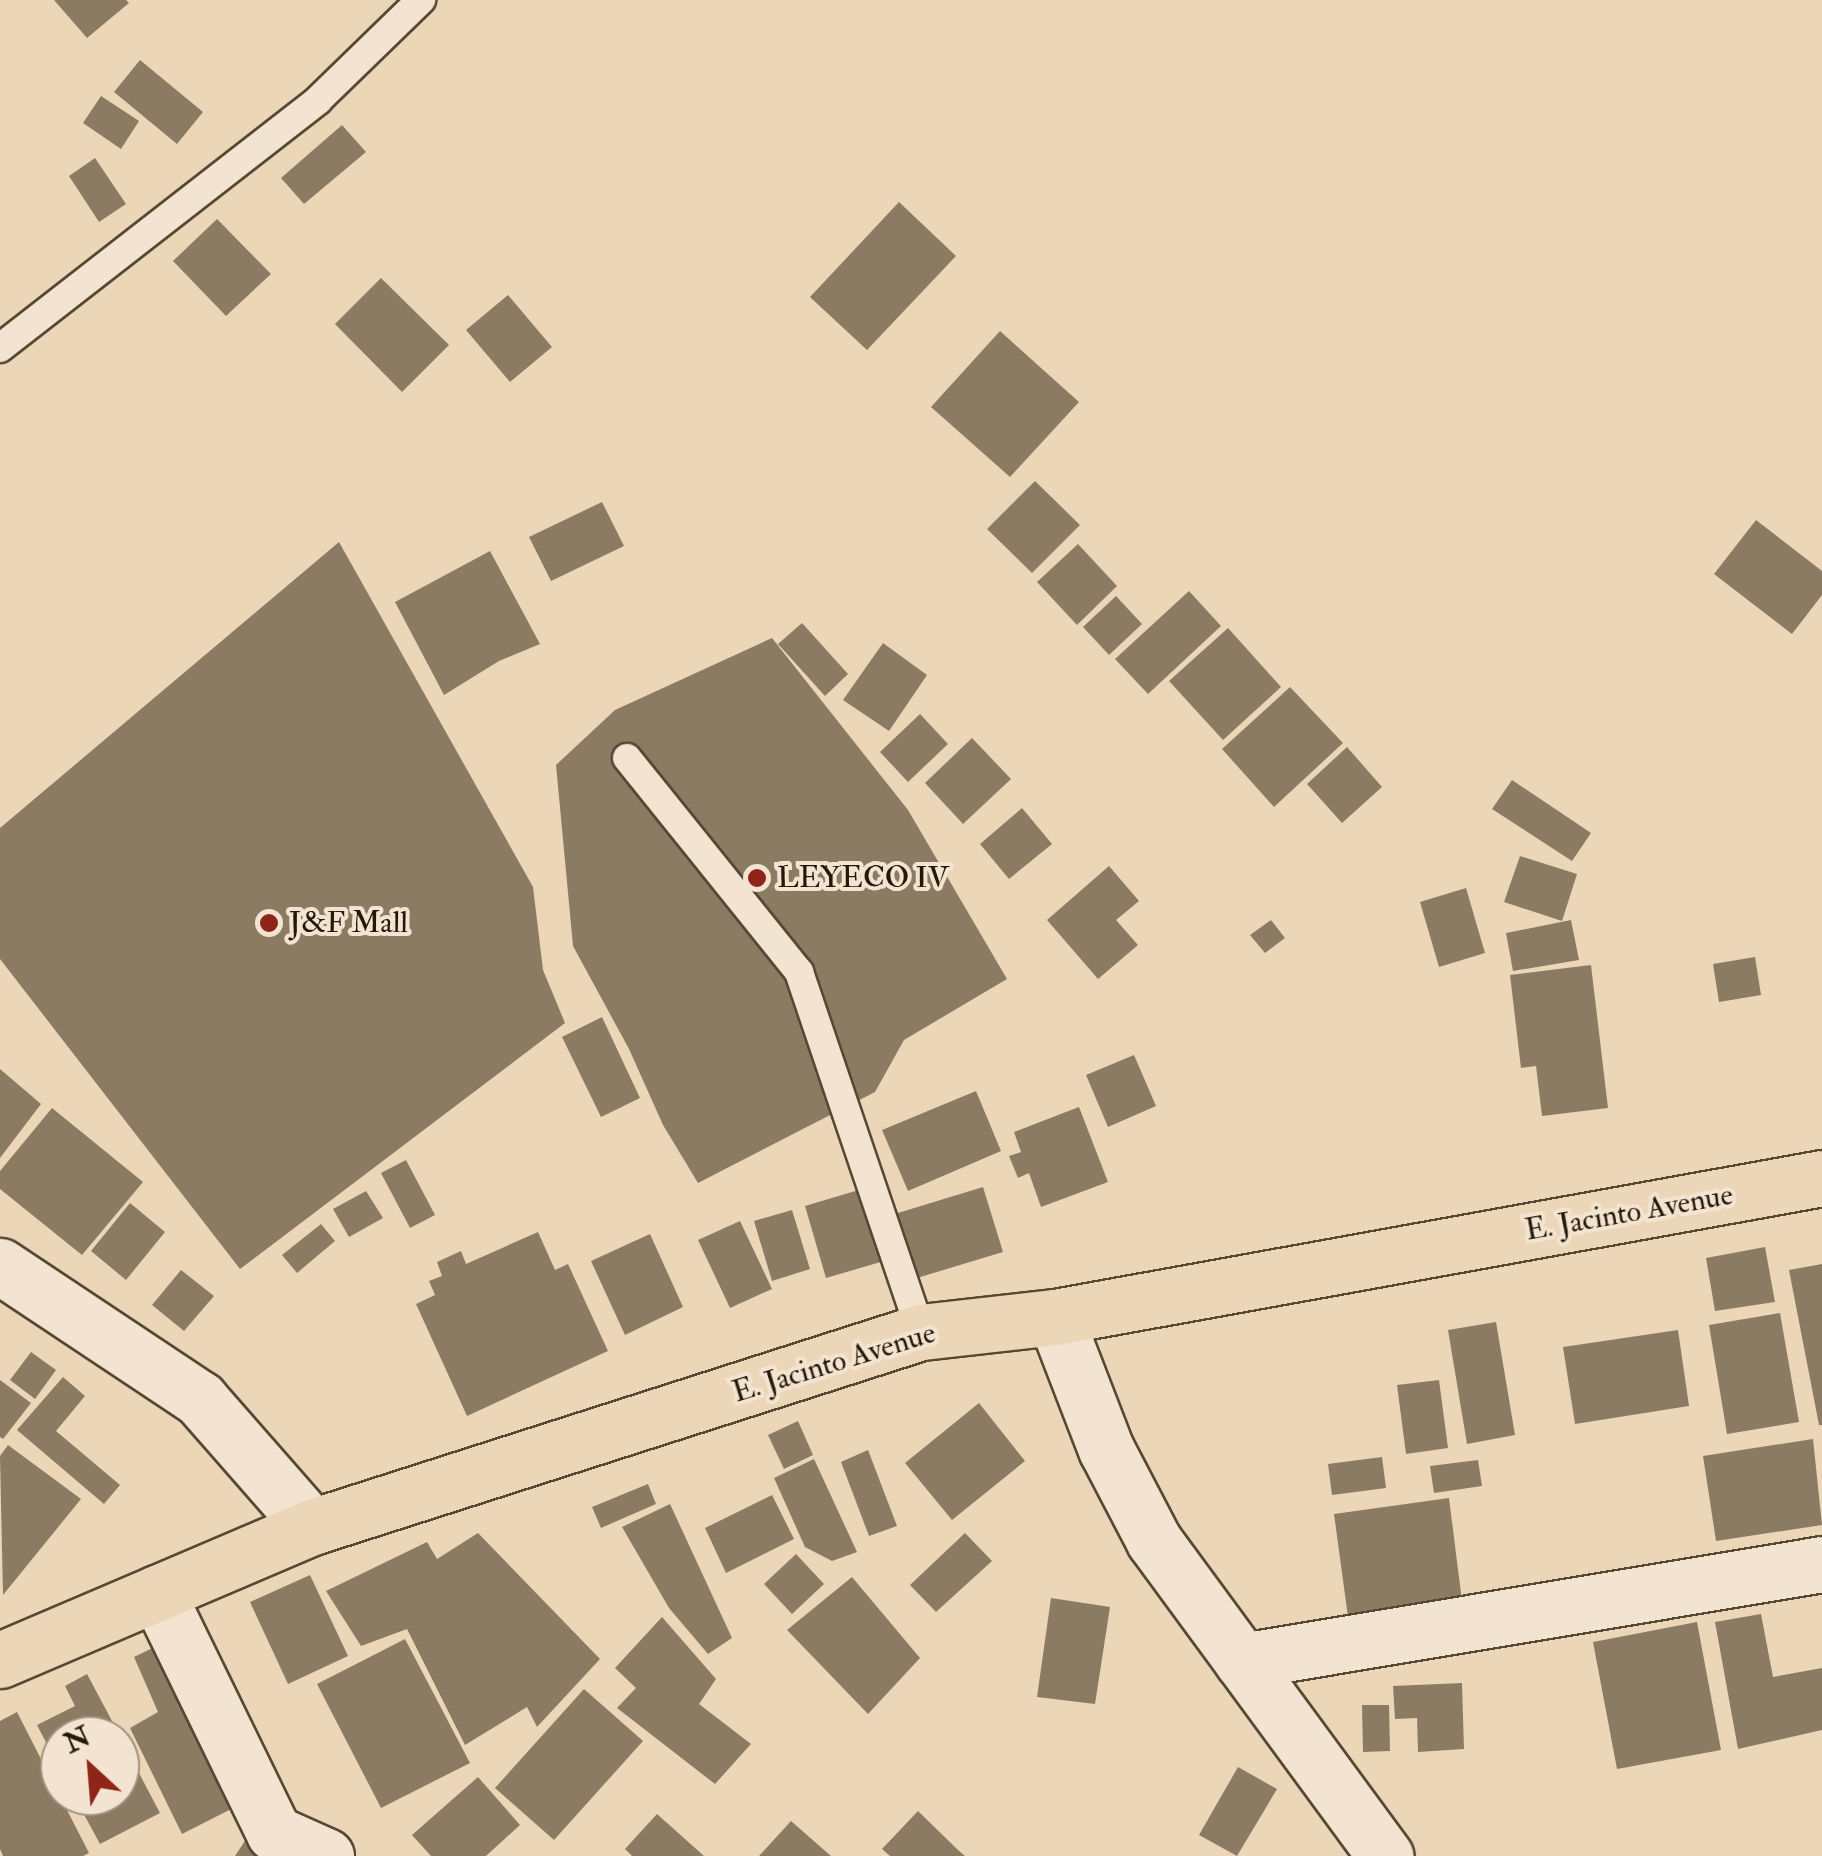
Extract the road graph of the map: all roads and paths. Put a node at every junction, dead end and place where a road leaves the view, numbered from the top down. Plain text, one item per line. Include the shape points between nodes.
1 (421, 0) edge
2 (0, 348) edge
3 (626, 758) dead end
4 (1822, 1178) edge
5 (0, 1266) edge
6 (1055, 1317) junction
7 (921, 1332) junction
8 (312, 1527) junction
9 (1822, 1564) edge
10 (157, 1593) junction
11 (0, 1660) edge
12 (1242, 1660) junction
13 (326, 1856) edge
14 (1385, 1856) edge

1 - 2 lane via 318,100
3 - 7 lane via 799,972
4 - 6 main road, E. Jacinto Avenue
5 - 8 street via 200,1399
6 - 7 main road, E. Jacinto Avenue
6 - 12 street via 1106,1449 1154,1541
7 - 8 main road, E. Jacinto Avenue
8 - 10 main road, E. Jacinto Avenue
9 - 12 street
10 - 11 main road, E. Jacinto Avenue
10 - 13 street via 274,1833
12 - 14 street

